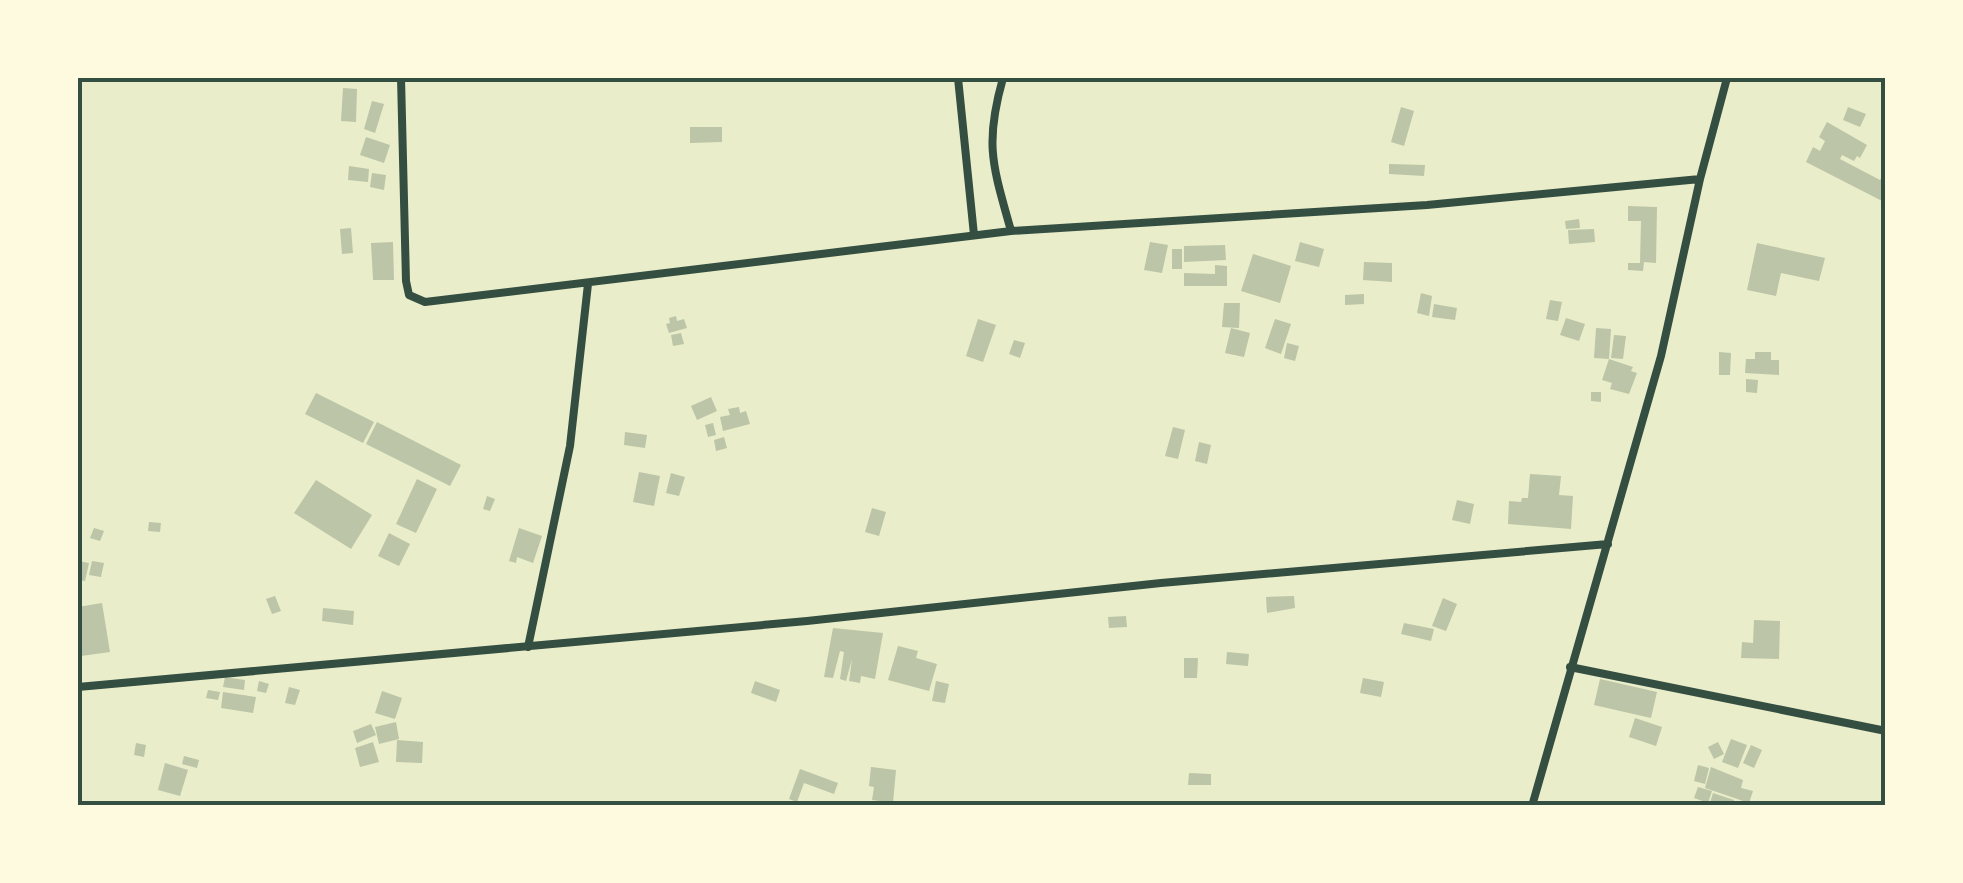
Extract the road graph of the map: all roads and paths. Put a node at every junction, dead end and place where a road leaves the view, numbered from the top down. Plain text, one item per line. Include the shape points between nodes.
1 (401, 78) edge
2 (958, 78) edge
3 (1003, 78) edge
4 (1727, 78) edge
5 (1700, 179) junction
6 (1011, 231) junction
7 (974, 235) junction
8 (588, 284) junction
9 (1608, 544) junction
10 (528, 647) junction
11 (1570, 667) junction
12 (78, 686) edge
13 (1886, 731) edge
14 (1532, 806) edge

1 - 8 street via 409,295 425,302
2 - 7 street
3 - 6 street via 990,136
4 - 5 street
5 - 6 street via 1426,206
5 - 9 street via 1661,356
6 - 7 street
7 - 8 street
8 - 10 street via 570,446
9 - 10 street
9 - 11 street
10 - 12 street
11 - 13 street
11 - 14 street

